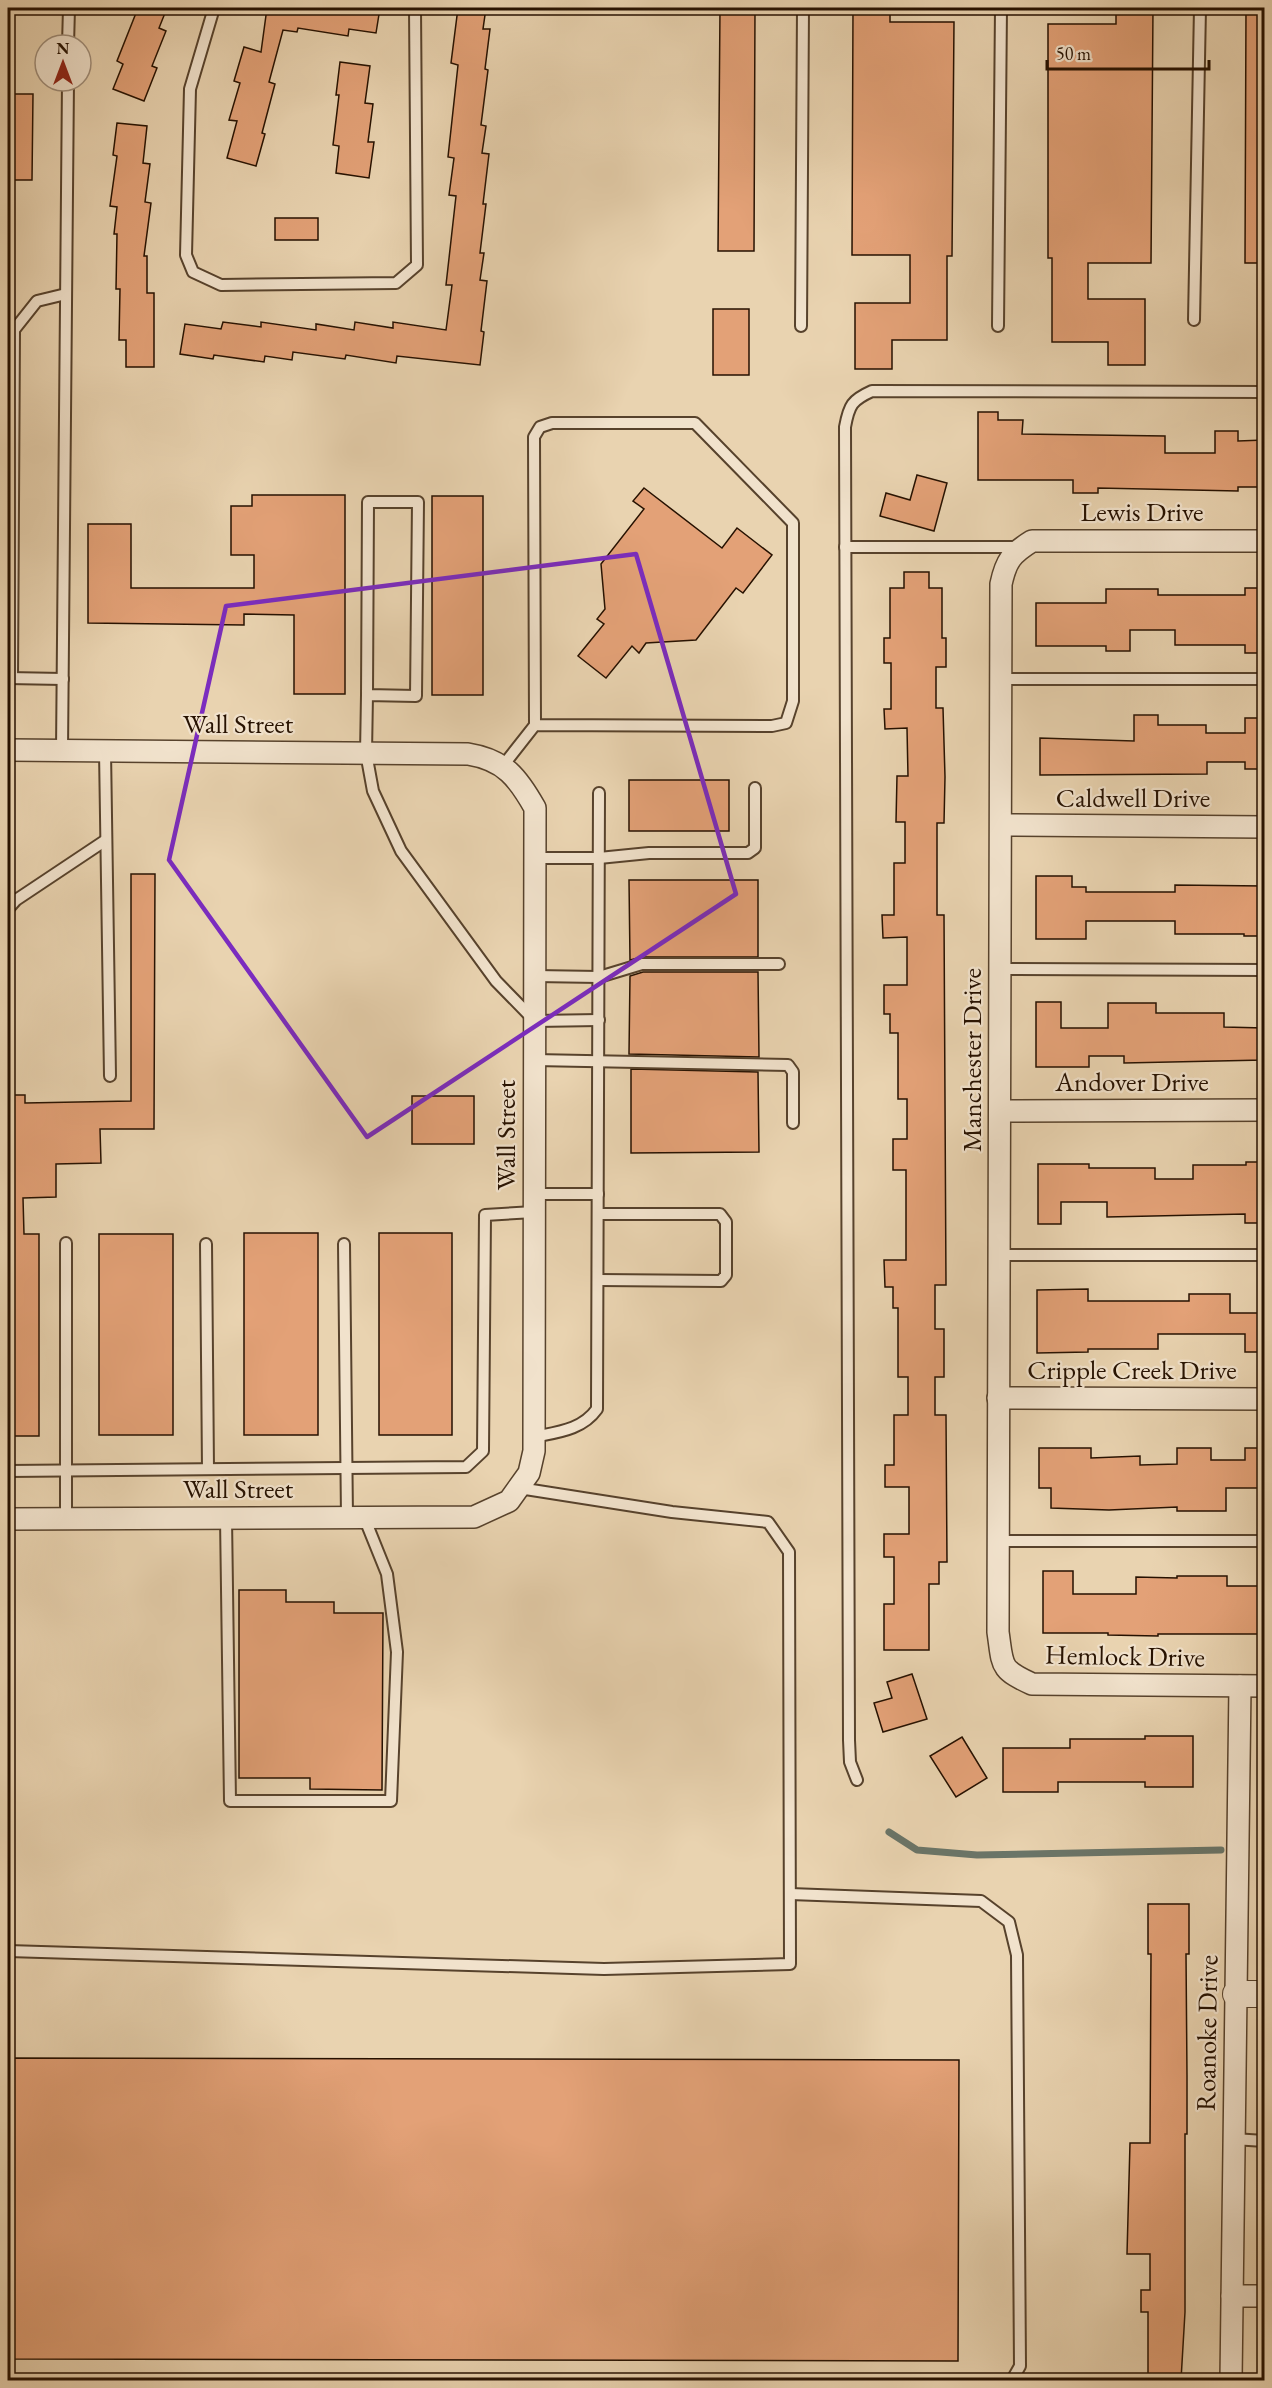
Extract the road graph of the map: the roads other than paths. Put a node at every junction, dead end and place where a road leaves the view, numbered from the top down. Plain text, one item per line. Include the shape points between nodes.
1 (69, 8) edge
2 (214, 8) edge
3 (416, 8) edge
4 (803, 8) edge
5 (1001, 8) edge
6 (1200, 8) edge
7 (68, 33) edge
8 (68, 93) edge
9 (66, 294) junction
10 (1194, 320) dead end
11 (801, 326) dead end
12 (998, 326) dead end
13 (1264, 393) edge
14 (1264, 541) edge
15 (845, 547) junction
16 (1022, 547) junction
17 (10, 678) edge
18 (63, 679) junction
19 (1001, 679) junction
20 (1264, 679) edge
21 (367, 695) junction
22 (535, 725) junction
23 (8, 750) edge
24 (62, 751) junction
25 (105, 751) junction
26 (366, 753) junction
27 (502, 768) junction
28 (756, 788) dead end
29 (599, 793) dead end
30 (1002, 825) junction
31 (1264, 827) edge
32 (106, 840) junction
33 (535, 858) junction
34 (599, 858) junction
35 (8, 909) edge
36 (779, 964) dead end
37 (1001, 969) junction
38 (1264, 970) edge
39 (535, 976) junction
40 (599, 977) junction
41 (599, 1020) junction
42 (535, 1021) junction
43 (535, 1060) junction
44 (598, 1062) junction
45 (110, 1076) dead end
46 (1264, 1110) edge
47 (1000, 1111) junction
48 (793, 1124) dead end
49 (598, 1194) junction
50 (534, 1203) junction
51 (598, 1214) junction
52 (66, 1243) dead end
53 (206, 1245) dead end
54 (344, 1245) dead end
55 (999, 1255) junction
56 (1264, 1255) edge
57 (599, 1280) junction
58 (998, 1398) junction
59 (1264, 1399) edge
60 (534, 1437) junction
61 (347, 1468) junction
62 (208, 1469) junction
63 (66, 1470) junction
64 (8, 1471) edge
65 (519, 1488) junction
66 (355, 1517) junction
67 (226, 1518) junction
68 (8, 1519) edge
69 (66, 1519) junction
70 (998, 1541) junction
71 (1264, 1541) edge
72 (998, 1581) joint
73 (1240, 1686) junction
74 (1264, 1686) edge
75 (857, 1780) dead end
76 (790, 1894) junction
77 (8, 1951) edge
78 (1236, 1994) junction
79 (1264, 1994) edge
80 (1234, 2139) junction
81 (1264, 2141) edge
82 (1232, 2296) junction
83 (1264, 2296) edge
84 (1012, 2380) edge
85 (1231, 2380) edge

1 - 7 lane
2 - 3 lane via 190,88 186,255 193,272 221,285 396,283 417,265
4 - 11 lane
5 - 12 lane
6 - 10 lane
8 - 9 lane
9 - 17 lane via 38,301 14,330
9 - 18 lane
13 - 15 lane via 872,392 858,398 848,409
14 - 16 street, Lewis Drive via 1032,541
15 - 16 lane
15 - 75 lane via 849,1740 850,1762
16 - 19 street, Manchester Drive via 1006,564 1001,584
17 - 18 lane
18 - 24 lane
19 - 20 lane
19 - 30 street, Manchester Drive
21 - 21 lane via 416,696 418,502 368,502
21 - 26 lane
22 - 22 lane via 786,723 793,701 793,523 695,423 552,423 540,427 534,437
22 - 27 lane
23 - 24 street, Wall Street
24 - 25 street, Wall Street
25 - 26 street, Wall Street
25 - 32 lane
26 - 27 street, Wall Street via 468,754 482,756
26 - 42 lane via 373,791 401,851 496,981
27 - 33 street, Wall Street via 519,780 535,808
28 - 34 lane via 755,848 748,853
29 - 34 lane
30 - 31 street, Caldwell Drive
30 - 37 street, Manchester Drive
32 - 35 lane
32 - 45 lane
33 - 34 lane
33 - 39 street, Wall Street
34 - 40 lane
36 - 40 lane via 642,964
37 - 38 lane
37 - 47 street, Manchester Drive
39 - 40 lane
39 - 42 street, Wall Street
40 - 41 lane
41 - 42 lane
41 - 44 lane
42 - 43 street, Wall Street
43 - 44 lane
43 - 50 street, Wall Street
44 - 48 lane via 788,1065 793,1072
44 - 49 lane
46 - 47 street, Andover Drive
47 - 55 street, Manchester Drive
49 - 50 lane
49 - 51 lane
50 - 60 street, Wall Street
50 - 61 lane via 485,1215 483,1451 466,1467
51 - 57 lane
51 - 57 lane via 720,1214 726,1222 726,1275 721,1281
52 - 63 lane
53 - 62 lane
54 - 61 lane
55 - 56 lane
55 - 58 street, Manchester Drive
57 - 60 lane via 597,1409 575,1428
58 - 59 street, Cripple Creek Drive
58 - 70 street, Manchester Drive
60 - 65 street, Wall Street via 530,1473
61 - 62 lane
61 - 66 lane
62 - 63 lane
63 - 64 lane
63 - 69 lane
65 - 66 street, Wall Street via 509,1501 474,1517
65 - 76 lane via 672,1512 768,1522 789,1552
66 - 67 street, Wall Street
66 - 67 lane via 387,1574 397,1652 391,1801 230,1801
67 - 69 street, Wall Street
68 - 69 street, Wall Street
70 - 71 lane
70 - 72 street, Manchester Drive
72 - 73 street, Hemlock Drive via 1002,1662 1010,1674 1032,1684
73 - 74 street, Hemlock Drive
73 - 78 street, Roanoke Drive
76 - 77 lane via 790,1964 604,1969
76 - 84 lane via 981,1900 1009,1922 1017,1955 1020,2355 1020,2366
78 - 79 street
78 - 80 street, Roanoke Drive
80 - 81 lane
80 - 82 street, Roanoke Drive
82 - 83 street
82 - 85 street, Roanoke Drive

